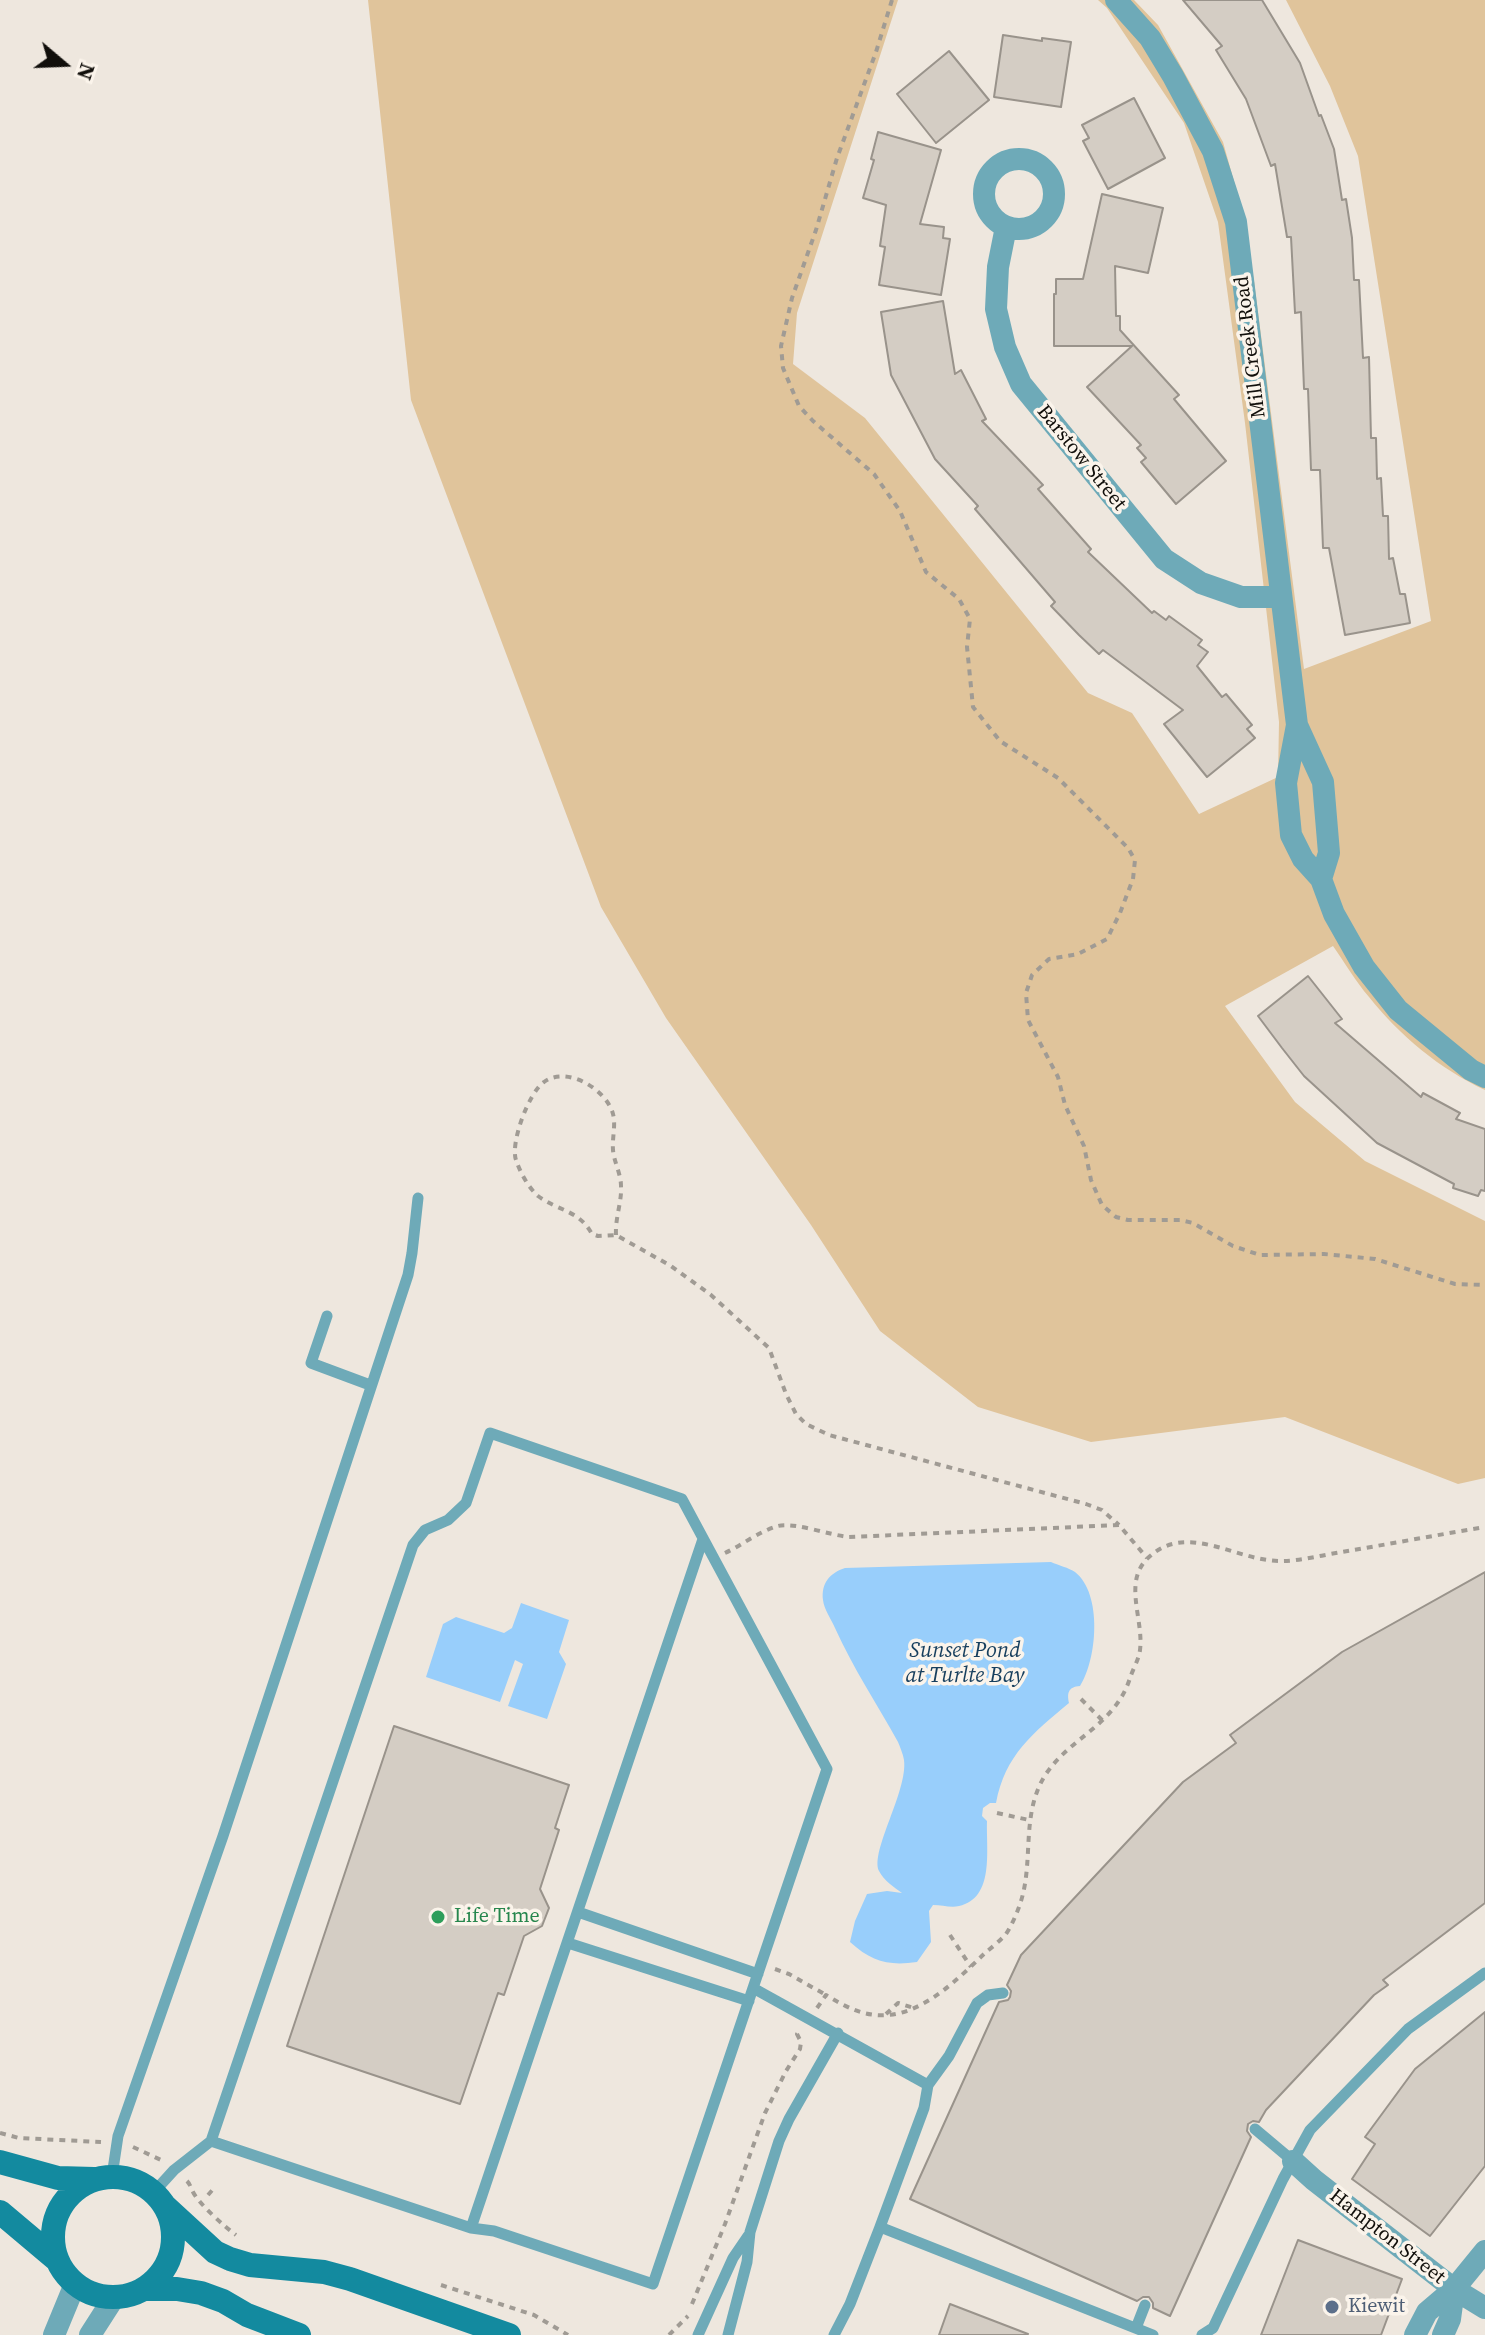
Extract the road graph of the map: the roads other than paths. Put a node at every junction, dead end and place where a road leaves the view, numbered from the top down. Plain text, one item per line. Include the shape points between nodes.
1 (1116, 0) edge
2 (1006, 227) dead end
3 (1281, 597) junction
4 (1297, 725) junction
5 (1321, 879) junction
6 (1485, 1077) edge
7 (418, 1198) dead end
8 (327, 1316) dead end
9 (370, 1385) junction
10 (703, 1539) junction
11 (578, 1912) junction
12 (568, 1943) junction
13 (1485, 1973) edge
14 (758, 1974) junction
15 (753, 1988) junction
16 (1003, 1993) dead end
17 (749, 2001) junction
18 (838, 2033) junction
19 (928, 2085) junction
20 (1255, 2129) dead end
21 (211, 2141) junction
22 (1293, 2161) junction
23 (0, 2162) edge
24 (104, 2178) junction
25 (159, 2199) junction
26 (0, 2212) edge
27 (880, 2227) junction
28 (471, 2228) junction
29 (750, 2232) junction
30 (1485, 2251) edge
31 (57, 2260) junction
32 (75, 2284) junction
33 (143, 2289) junction
34 (1454, 2289) junction
35 (115, 2296) junction
36 (1145, 2305) dead end
37 (1485, 2308) edge
38 (1136, 2328) junction
39 (1214, 2331) edge
40 (54, 2335) edge
41 (90, 2335) edge
42 (299, 2335) edge
43 (509, 2335) edge
44 (698, 2335) edge
45 (728, 2335) edge
46 (834, 2335) edge
47 (1153, 2335) edge
48 (1202, 2335) edge
49 (1415, 2335) edge
50 (1443, 2335) edge

1 - 3 street, Mill Creek Road via 1150,38 1173,76 1213,151 1236,222
2 - 3 street, Barstow Street via 996,309 1021,384 1164,559 1201,583 1241,597
3 - 4 street, Mill Creek Road
4 - 5 street, Mill Creek Road via 1323,782 1329,853
4 - 5 street, Mill Creek Road via 1286,783 1291,835
5 - 6 street, Mill Creek Road via 1364,967 1398,1010
7 - 9 lane via 408,1275
8 - 9 lane via 311,1363
9 - 24 lane via 223,1836
10 - 11 lane
10 - 14 lane via 827,1769
10 - 21 lane via 682,1499 490,1433 466,1503 448,1520 425,1530 413,1545
11 - 12 lane
11 - 14 lane
12 - 17 lane
12 - 28 lane
13 - 22 lane via 1408,2029 1310,2130
14 - 15 lane
15 - 17 lane
15 - 18 lane
16 - 19 lane via 977,2003
17 - 28 lane via 653,2284
18 - 19 lane
18 - 29 lane via 789,2119
19 - 27 lane
20 - 22 lane
21 - 25 lane via 174,2170
21 - 28 lane
22 - 34 street, Hampton Street
22 - 39 lane
23 - 24 main road via 58,2178
24 - 25 main road via 141,2183
24 - 31 main road via 79,2187 58,2213 53,2231
25 - 33 main road via 170,2219 170,2255 164,2269
25 - 43 main road via 215,2252 230,2259 350,2279
26 - 31 main road
27 - 38 lane
27 - 46 lane
29 - 44 lane
29 - 45 lane
30 - 34 street
31 - 32 main road
32 - 35 main road via 90,2293
32 - 40 street
33 - 35 main road
33 - 42 main road via 201,2293
34 - 37 street, Hampton Street
34 - 49 street via 1427,2312
34 - 50 street
35 - 41 street
36 - 38 lane
38 - 47 lane
39 - 48 lane

